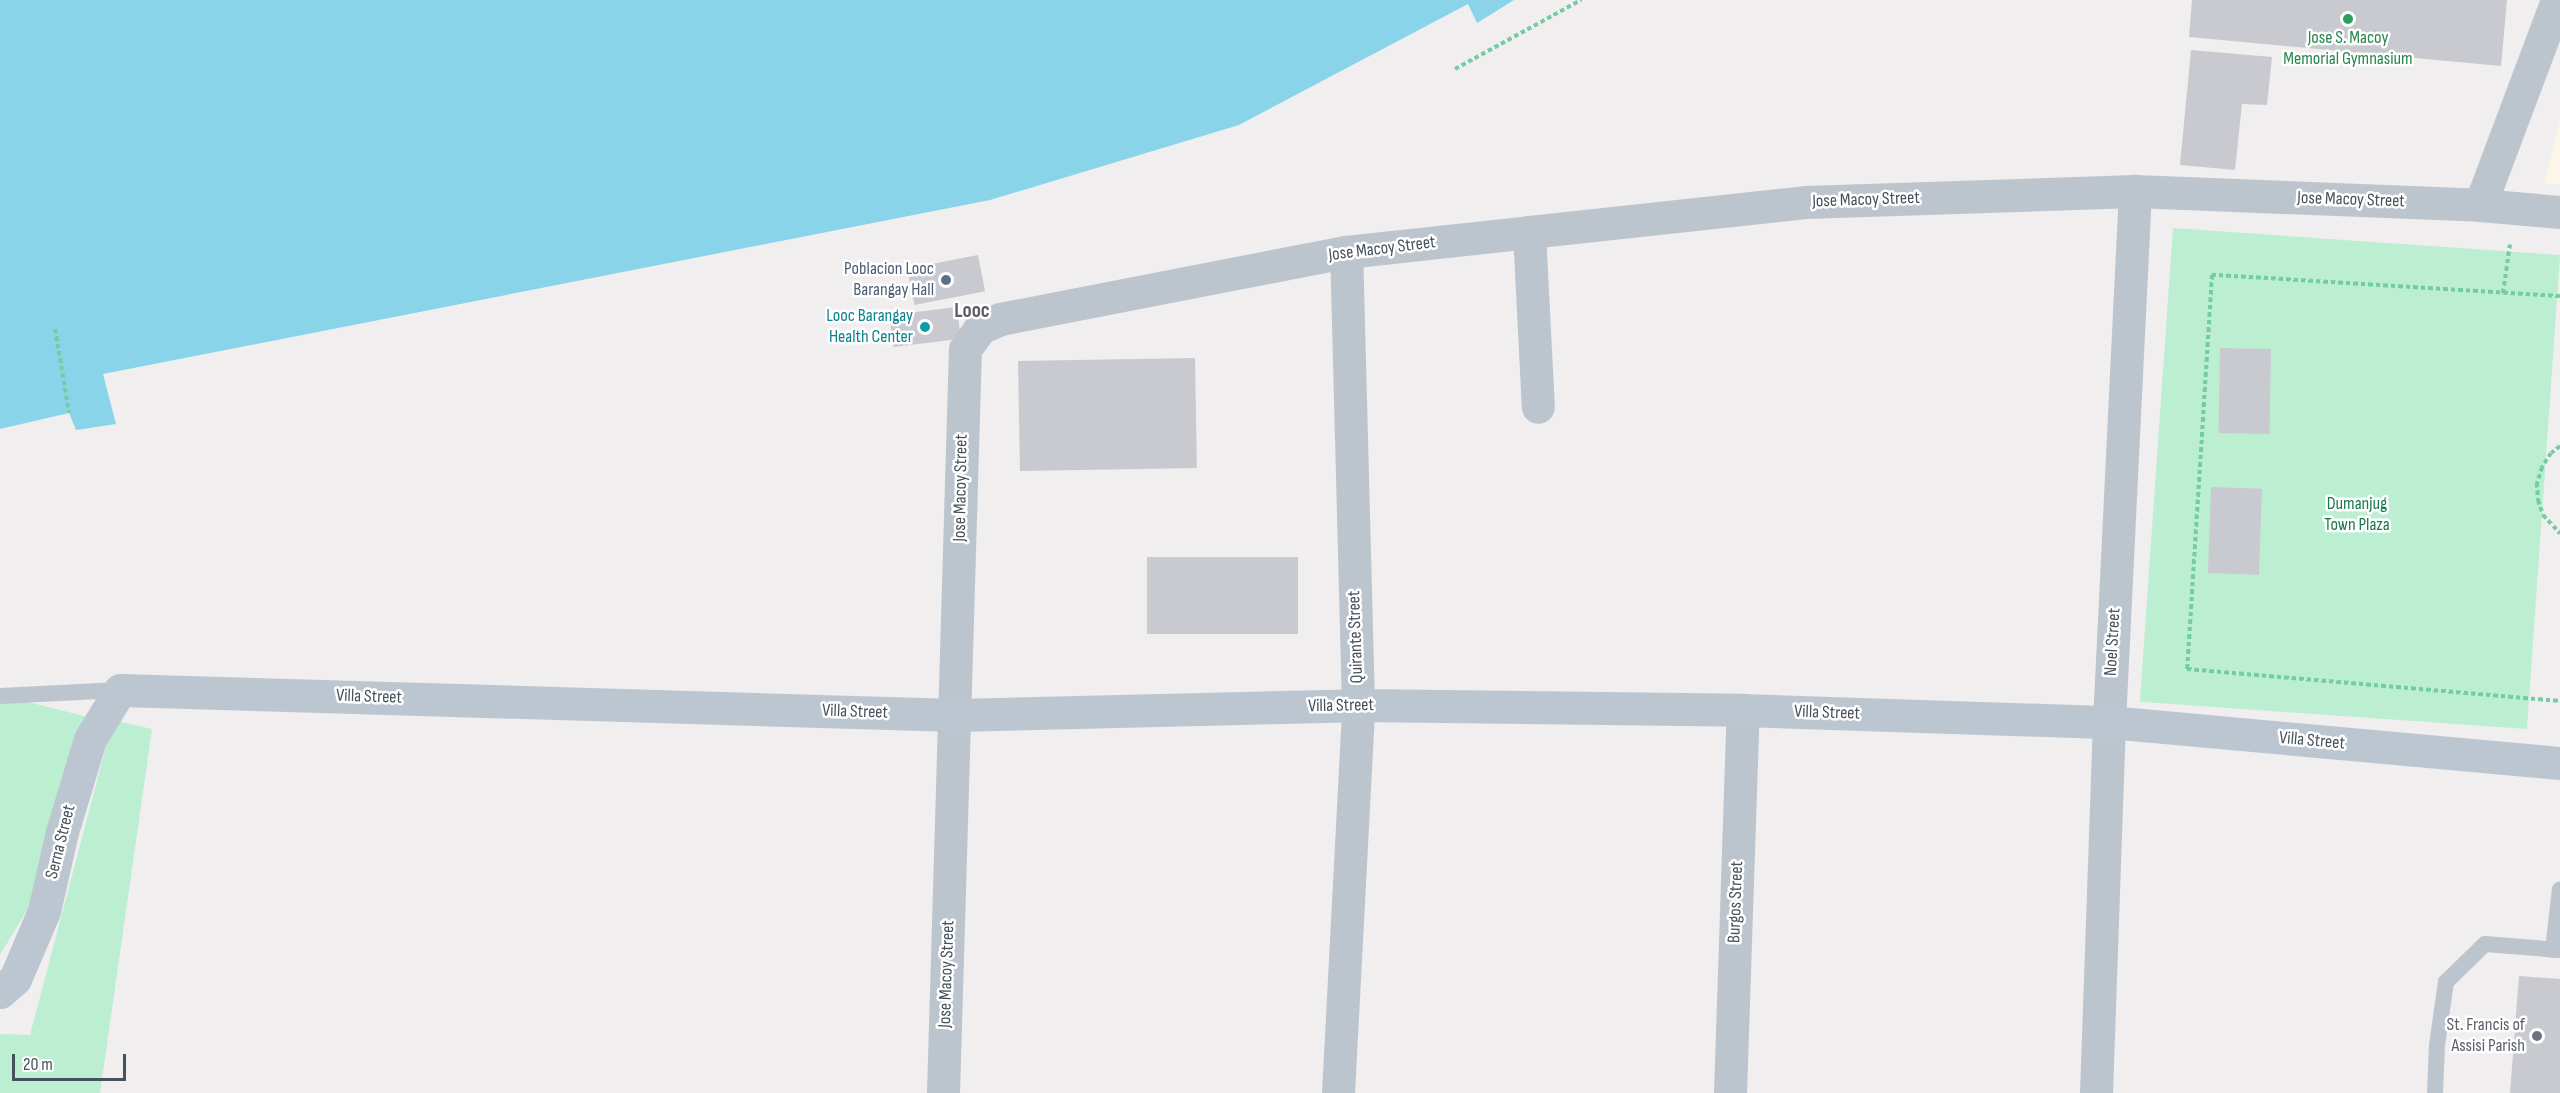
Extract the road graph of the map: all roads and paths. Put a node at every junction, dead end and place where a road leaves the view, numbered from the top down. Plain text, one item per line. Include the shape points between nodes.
1 (1581, 0) edge
2 (2557, 0) edge
3 (1455, 69) dead end
4 (2135, 191) junction
5 (2480, 205) junction
6 (2560, 212) edge
7 (1529, 232) junction
8 (2510, 244) dead end
9 (1346, 252) junction
10 (2503, 293) junction
11 (2560, 296) edge
12 (55, 328) dead end
13 (1538, 407) dead end
14 (69, 413) dead end
15 (2560, 446) edge
16 (2560, 533) edge
17 (120, 690) junction
18 (0, 696) edge
19 (2560, 700) edge
20 (1358, 705) junction
21 (1743, 710) junction
22 (956, 715) junction
23 (2109, 722) junction
24 (2560, 764) edge
25 (2560, 889) edge
26 (2557, 950) edge
27 (0, 992) edge
28 (944, 1093) edge
29 (1338, 1093) edge
30 (1730, 1093) edge
31 (2096, 1093) edge
32 (2435, 1093) edge

1 - 3 path
2 - 5 street
4 - 5 street, Jose Macoy Street
4 - 7 street, Jose Macoy Street via 1805,202
4 - 23 street, Noel Street
5 - 6 street, Jose Macoy Street
7 - 9 street, Jose Macoy Street
7 - 13 street
8 - 10 path
9 - 20 street, Quirante Street
9 - 22 street, Jose Macoy Street via 1000,319 980,328 965,349
10 - 11 path
10 - 19 path via 2212,275 2187,669
12 - 14 path
15 - 16 path via 2542,467 2537,483 2543,515
17 - 18 lane
17 - 22 street, Villa Street
17 - 27 street, Serna Street via 90,739 44,912 15,980
20 - 21 street, Villa Street
20 - 22 street, Villa Street
20 - 29 street, Quirante Street
21 - 23 street, Villa Street
21 - 30 street, Burgos Street
22 - 28 street, Jose Macoy Street
23 - 24 street, Villa Street
23 - 31 street, Noel Street
25 - 26 lane
26 - 32 lane via 2486,944 2446,982

